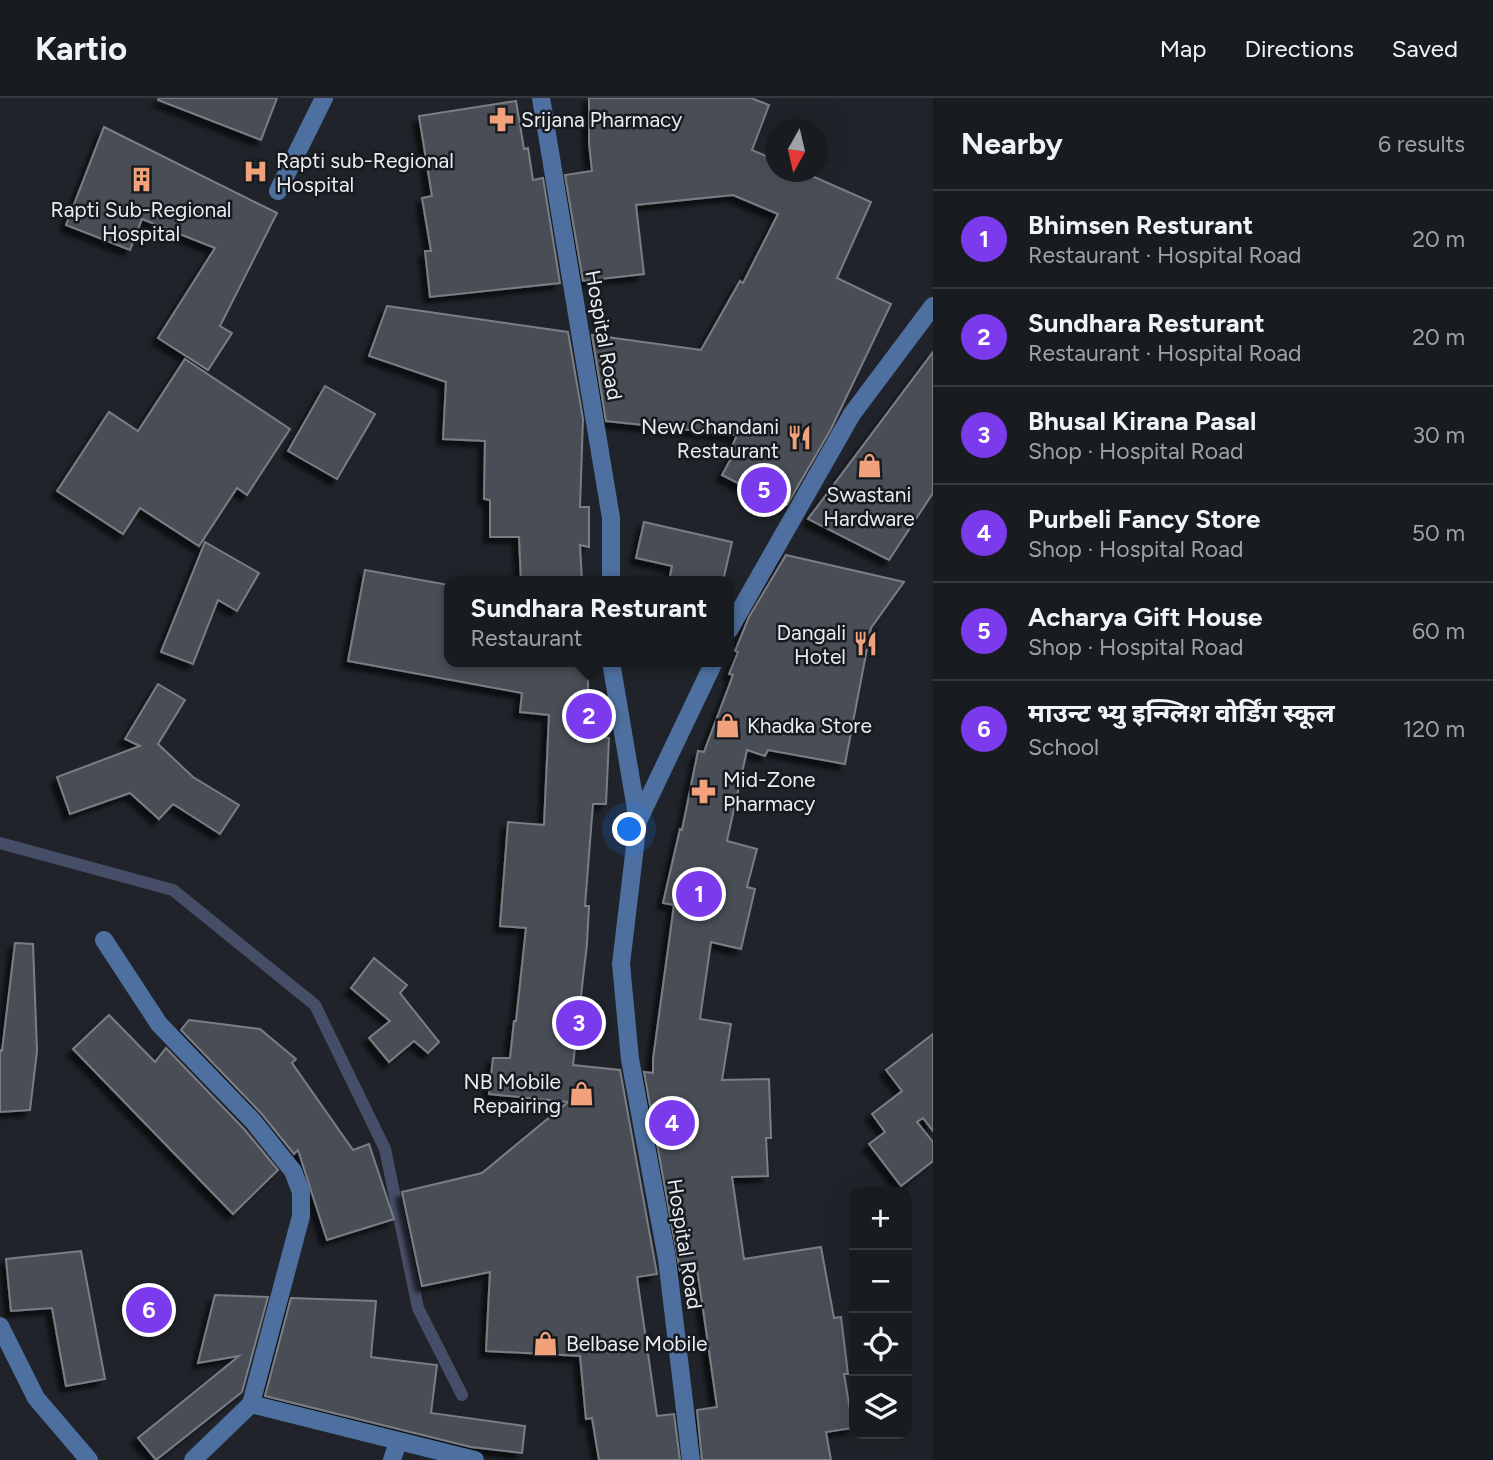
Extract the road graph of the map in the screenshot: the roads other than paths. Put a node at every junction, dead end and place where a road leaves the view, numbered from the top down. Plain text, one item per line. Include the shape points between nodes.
1 (324, 98) edge
2 (541, 98) edge
3 (278, 191) dead end
4 (933, 306) edge
5 (611, 576) edge
6 (734, 621) edge
7 (612, 667) edge
8 (712, 667) edge
9 (638, 821) junction
10 (104, 940) dead end
11 (0, 1326) edge
12 (251, 1404) junction
13 (398, 1441) junction
14 (89, 1460) edge
15 (193, 1460) edge
16 (392, 1460) edge
17 (475, 1460) edge
18 (691, 1460) edge

1 - 3 street
2 - 5 street, Hospital Road via 611,518
4 - 6 street via 852,414
7 - 9 street, Hospital Road
8 - 9 street
9 - 18 street, Hospital Road via 621,964 630,1059 667,1259
10 - 12 street via 159,1024 253,1121 293,1171 301,1192 301,1216
11 - 14 street via 36,1398
12 - 13 street
12 - 15 street
13 - 16 street
13 - 17 street

